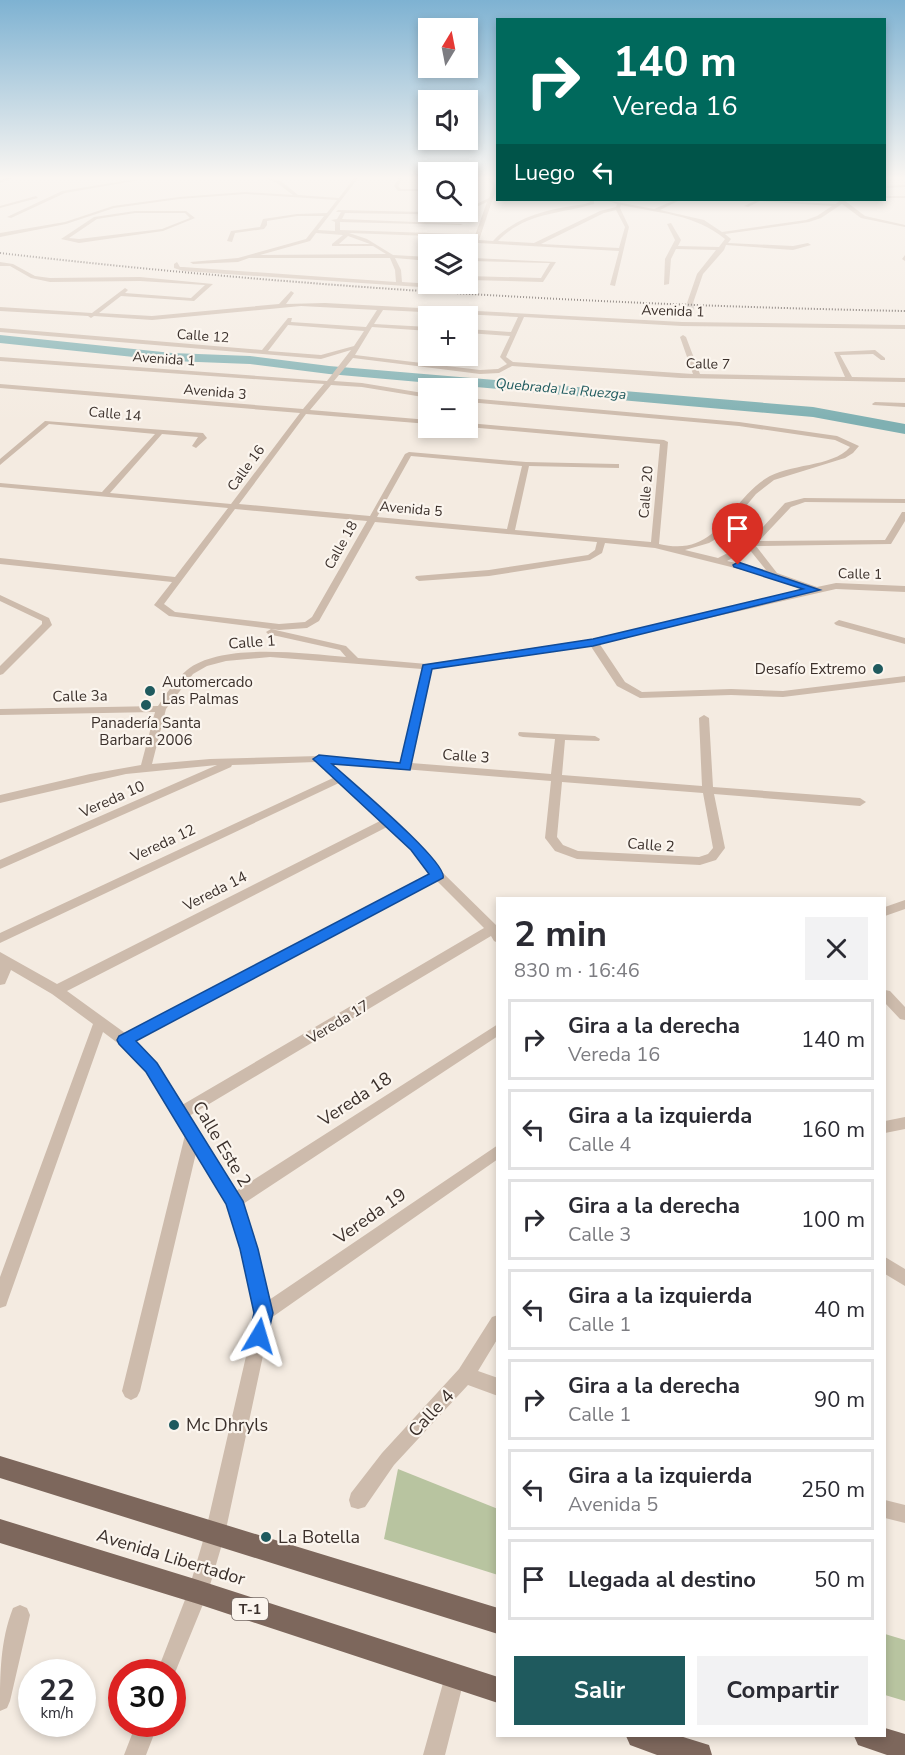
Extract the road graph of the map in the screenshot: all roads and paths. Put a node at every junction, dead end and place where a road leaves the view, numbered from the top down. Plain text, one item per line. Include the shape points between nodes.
1 (229, 259) edge
2 (393, 259) edge
3 (620, 259) edge
4 (668, 259) edge
5 (713, 259) edge
6 (478, 260) edge
7 (524, 261) joint
8 (2, 264) edge
9 (478, 278) edge
10 (140, 279) junction
11 (50, 280) junction
12 (543, 280) junction
13 (399, 283) junction
14 (418, 284) edge
15 (666, 284) dead end
16 (613, 285) dead end
17 (130, 286) junction
18 (544, 290) dead end
19 (291, 293) dead end
20 (120, 294) junction
21 (690, 303) tunnel mouth
22 (301, 304) junction
23 (281, 306) junction
24 (381, 308) junction
25 (0, 309) edge
26 (691, 312) tunnel mouth
27 (522, 315) junction
28 (91, 316) junction
29 (287, 323) junction
30 (690, 324) junction
31 (368, 327) junction
32 (905, 327) edge
33 (418, 329) edge
34 (0, 330) edge
35 (478, 332) edge
36 (514, 334) junction
37 (683, 337) dead end
38 (356, 347) junction
39 (263, 353) junction
40 (350, 357) junction
41 (0, 359) edge
42 (883, 359) dead end
43 (511, 364) junction
44 (697, 376) junction
45 (850, 380) junction
46 (905, 380) edge
47 (329, 382) junction
48 (0, 386) edge
49 (418, 394) edge
50 (478, 401) edge
51 (875, 404) dead end
52 (905, 405) edge
53 (305, 411) junction
54 (418, 421) edge
55 (478, 426) edge
56 (160, 432) junction
57 (196, 446) dead end
58 (0, 463) edge
59 (526, 464) junction
60 (616, 466) dead end
61 (0, 485) edge
62 (105, 494) junction
63 (905, 501) edge
64 (234, 507) junction
65 (905, 514) edge
66 (371, 519) junction
67 (510, 532) junction
68 (602, 540) junction
69 (751, 544) junction
70 (655, 545) junction
71 (675, 550) junction
72 (0, 561) edge
73 (720, 561) junction
74 (774, 575) junction
75 (419, 578) dead end
76 (177, 580) junction
77 (905, 589) edge
78 (815, 590) junction
79 (0, 598) edge
80 (251, 623) junction
81 (839, 623) dead end
82 (905, 641) edge
83 (593, 642) junction
84 (356, 661) junction
85 (427, 667) junction
86 (0, 672) edge
87 (905, 679) edge
88 (161, 709) junction
89 (0, 712) edge
90 (704, 718) dead end
91 (523, 734) dead end
92 (560, 738) junction
93 (596, 739) dead end
94 (319, 759) junction
95 (236, 760) junction
96 (405, 767) junction
97 (146, 768) junction
98 (557, 778) junction
99 (339, 779) junction
100 (708, 790) junction
101 (0, 799) edge
102 (860, 802) dead end
103 (388, 822) junction
104 (0, 865) edge
105 (438, 875) junction
106 (905, 904) edge
107 (886, 912) edge
108 (495, 934) edge
109 (0, 938) edge
110 (3, 960) edge
111 (0, 980) edge
112 (57, 990) junction
113 (886, 996) edge
114 (905, 1015) edge
115 (100, 1022) junction
116 (496, 1030) edge
117 (124, 1040) junction
118 (182, 1113) junction
119 (905, 1123) edge
120 (886, 1127) edge
121 (193, 1134) junction
122 (496, 1152) edge
123 (234, 1201) junction
124 (886, 1266) edge
125 (905, 1278) edge
126 (0, 1300) edge
127 (264, 1313) junction
128 (496, 1326) edge
129 (465, 1375) junction
130 (496, 1386) edge
131 (131, 1391) dead end
132 (0, 1467) edge
133 (358, 1500) dead end
134 (886, 1509) edge
135 (905, 1514) edge
136 (0, 1531) edge
137 (215, 1534) junction
138 (198, 1592) junction
139 (20, 1615) dead end
140 (496, 1620) edge
141 (172, 1659) edge
142 (455, 1676) junction
143 (496, 1689) edge
144 (0, 1701) edge
145 (142, 1737) edge
146 (642, 1737) edge
147 (870, 1737) edge
148 (905, 1747) edge
149 (135, 1755) edge
150 (434, 1755) edge
151 (699, 1755) edge

1 - 13 street via 176,266
2 - 13 street
3 - 16 street
4 - 15 street
5 - 21 street via 700,274
6 - 7 street
7 - 12 street via 552,262
8 - 11 street
9 - 12 street
10 - 11 street
10 - 17 street
10 - 20 street via 210,284 192,300
11 - 17 street
12 - 18 street
13 - 14 street
17 - 20 street
19 - 23 street
20 - 28 street
22 - 23 street, Avenida 1
22 - 24 street, Avenida 1
22 - 29 street
23 - 28 street, Avenida 1 via 152,318
24 - 27 street, Avenida 1
24 - 31 street
25 - 28 street, Avenida 1
26 - 30 street
27 - 30 street, Avenida 1
27 - 36 street
29 - 31 street
29 - 39 street
30 - 32 street, Avenida 1
31 - 33 street
31 - 38 street
34 - 39 street, Calle 12
35 - 36 street
36 - 43 street via 503,357
37 - 44 street
38 - 39 street, Calle 12 via 321,357
38 - 40 street, Calle 16
40 - 43 street, Calle 7 via 480,372 499,371
40 - 47 street, Calle 16
41 - 47 street, Avenida 1
42 - 45 street via 874,352 837,352
43 - 44 street, Calle 7
44 - 45 street, Calle 7
45 - 46 street, Calle 7
47 - 49 street, Avenida 1
47 - 53 street, Calle 16
48 - 53 street, Avenida 3
50 - 71 street via 785,429 845,439 855,446 844,457 770,479 757,488 711,540
51 - 52 street
53 - 54 street, Avenida 3
53 - 64 street, Calle 16
55 - 70 street, Calle 20 via 664,442
56 - 57 street via 201,435 203,438
56 - 58 street, Calle 14 via 47,422
56 - 62 street, Calle 14
59 - 60 street
59 - 66 street, Calle 18 via 409,454
59 - 67 street
61 - 62 street, Avenida 5
62 - 64 street, Avenida 5
63 - 69 street via 804,500 788,505
64 - 66 street, Avenida 5
64 - 76 street, Calle 16
65 - 69 street via 888,542
66 - 67 street, Avenida 5
66 - 80 street, Calle 18 via 316,619 295,627
67 - 68 street, Avenida 5
68 - 70 street, Avenida 5
68 - 75 street via 599,551 590,557 489,573
69 - 73 street
69 - 74 street
70 - 71 street, Avenida 5
71 - 73 street, Avenida 5
72 - 76 street
73 - 74 street, Avenida 5
74 - 78 street, Avenida 5
76 - 80 street, Calle 16 via 159,605 172,614
77 - 78 street, Calle 1 via 836,586
78 - 83 street, Calle 1
79 - 86 street via 40,615 47,625
80 - 84 street via 343,648
81 - 82 street
83 - 85 street, Calle 1
83 - 87 street via 621,684 640,695 783,694
84 - 85 street, Calle 1
84 - 88 street, Calle 1 via 270,654 225,658 190,672
85 - 96 street
88 - 89 street, Calle 3a
88 - 97 street, Calle 1
90 - 100 street, Calle 2
91 - 92 street
92 - 93 street
92 - 98 street, Calle 2
94 - 95 street, Calle 3
94 - 96 street, Calle 3
94 - 99 street
95 - 97 street, Calle 3
95 - 104 street, Vereda 10
96 - 98 street, Calle 3
97 - 101 street, Calle 3
98 - 100 street, Calle 3
98 - 100 street, Calle 2 via 551,838 559,848 577,855 675,862 712,857 719,848
99 - 103 street
99 - 109 street, Vereda 12
100 - 102 street, Calle 3
103 - 105 street via 416,847
103 - 112 street, Vereda 14
105 - 108 street
105 - 117 street
106 - 107 street
108 - 118 street, Vereda 17
110 - 111 street
110 - 112 street, Calle Este 2
112 - 115 street, Calle Este 2
113 - 114 street
115 - 117 street, Calle Este 2
115 - 126 street
116 - 123 street, Vereda 18
117 - 118 street, Calle Este 2 via 152,1068
118 - 121 street, Calle Este 2
119 - 120 street
121 - 123 street, Calle Este 2
121 - 131 street
122 - 127 street, Vereda 19
123 - 127 street, Calle Este 2
124 - 125 street
127 - 137 street, Calle Este 2
128 - 129 street, Calle 4
129 - 130 street
129 - 133 street, Calle 4 via 388,1460
132 - 137 main road
134 - 135 street
136 - 138 main road, Avenida Libertador / T-1
137 - 138 street, Calle Este 2
137 - 140 main road
138 - 141 street, Calle Este 2
138 - 142 main road, Avenida Libertador / T-1
139 - 144 street
142 - 143 main road, Avenida Libertador / T-1
142 - 150 street
145 - 149 street
146 - 151 main road
147 - 148 main road

